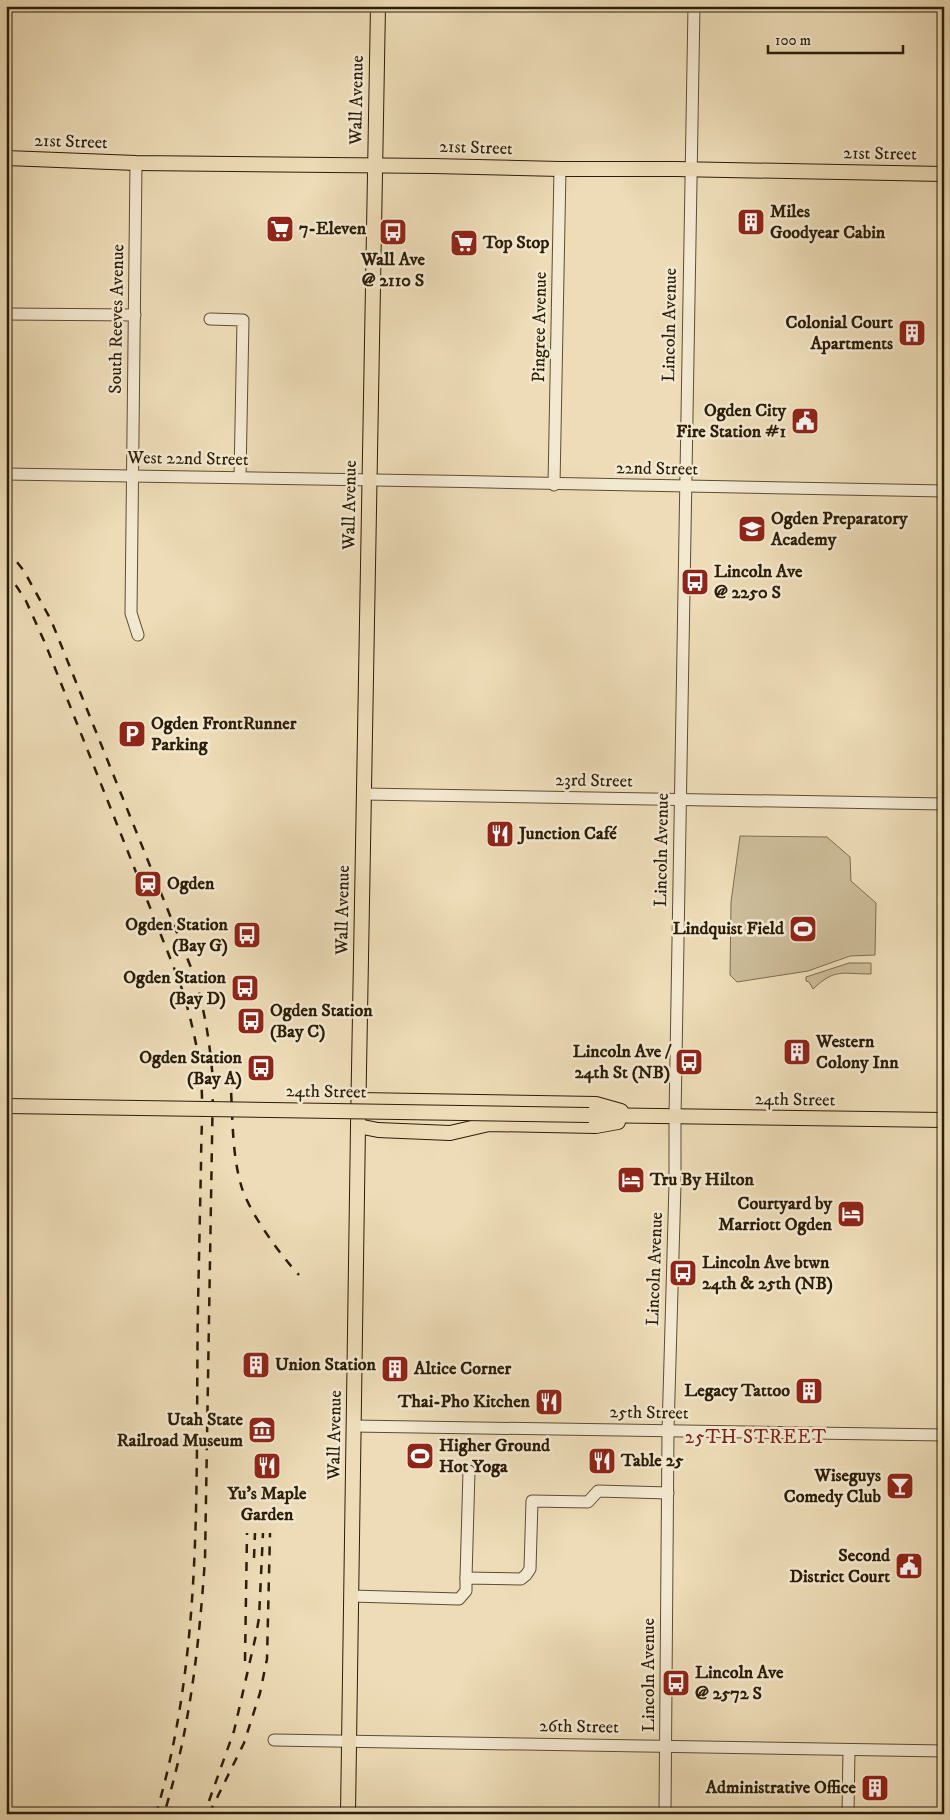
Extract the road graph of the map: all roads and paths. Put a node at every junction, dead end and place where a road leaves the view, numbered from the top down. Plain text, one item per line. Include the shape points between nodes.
1 (378, 6) edge
2 (694, 6) edge
3 (6, 158) edge
4 (136, 163) junction
5 (375, 166) junction
6 (560, 170) junction
7 (691, 170) junction
8 (944, 174) edge
9 (6, 314) edge
10 (135, 315) junction
11 (210, 319) dead end
12 (6, 474) edge
13 (132, 476) junction
14 (240, 476) junction
15 (369, 479) junction
16 (554, 485) junction
17 (686, 487) junction
18 (944, 491) edge
19 (138, 634) dead end
20 (364, 794) junction
21 (681, 800) junction
22 (944, 804) edge
23 (359, 1100) junction
24 (6, 1106) edge
25 (646, 1117) junction
26 (674, 1117) junction
27 (944, 1120) edge
28 (358, 1126) junction
29 (354, 1426) junction
30 (668, 1431) junction
31 (944, 1435) edge
32 (469, 1471) dead end
33 (668, 1493) junction
34 (466, 1578) junction
35 (351, 1596) junction
36 (274, 1740) dead end
37 (349, 1741) junction
38 (666, 1746) junction
39 (849, 1750) junction
40 (944, 1751) edge
41 (348, 1814) edge
42 (665, 1814) edge
43 (848, 1814) edge

1 - 5 main road, Wall Avenue
2 - 7 street, Lincoln Avenue
3 - 4 main road, 21st Street
4 - 5 main road, 21st Street
4 - 10 street, South Reeves Avenue
5 - 6 main road, 21st Street
5 - 15 main road, Wall Avenue
6 - 7 main road, 21st Street
6 - 16 street, Pingree Avenue
7 - 8 main road, 21st Street
7 - 17 street, Lincoln Avenue
9 - 10 street
10 - 13 street, South Reeves Avenue
11 - 14 street via 243,320
12 - 13 street, West 22nd Street
13 - 14 street, West 22nd Street
13 - 19 street, South Reeves Avenue via 131,613
14 - 15 street, West 22nd Street
15 - 16 street, 22nd Street
15 - 20 main road, Wall Avenue
16 - 17 street, 22nd Street
17 - 18 street, 22nd Street
17 - 21 street, Lincoln Avenue
20 - 21 street, 23rd Street
20 - 23 main road, Wall Avenue
21 - 22 street, 23rd Street
21 - 26 street, Lincoln Avenue
23 - 25 main road, 24th Street via 596,1104
23 - 28 main road, Wall Avenue
24 - 25 main road, 24th Street, bridge
25 - 26 main road, 24th Street
25 - 28 main road, 24th Street via 596,1126 489,1124 450,1132 378,1130
26 - 27 main road, 24th Street
26 - 30 street, Lincoln Avenue
28 - 29 main road, Wall Avenue
29 - 30 street, 25th Street
29 - 35 main road, Wall Avenue
30 - 31 street, 25th Street
30 - 33 street, Lincoln Avenue
32 - 34 street
33 - 34 street via 598,1491 588,1502 532,1501 530,1570 526,1575 521,1579
33 - 38 street, Lincoln Avenue
34 - 35 street via 466,1591 459,1599
35 - 37 main road, Wall Avenue
36 - 37 street, 26th Street
37 - 38 street, 26th Street
37 - 41 main road, Wall Avenue
38 - 39 street, 26th Street
38 - 42 street, Lincoln Avenue
39 - 40 street, 26th Street
39 - 43 street

